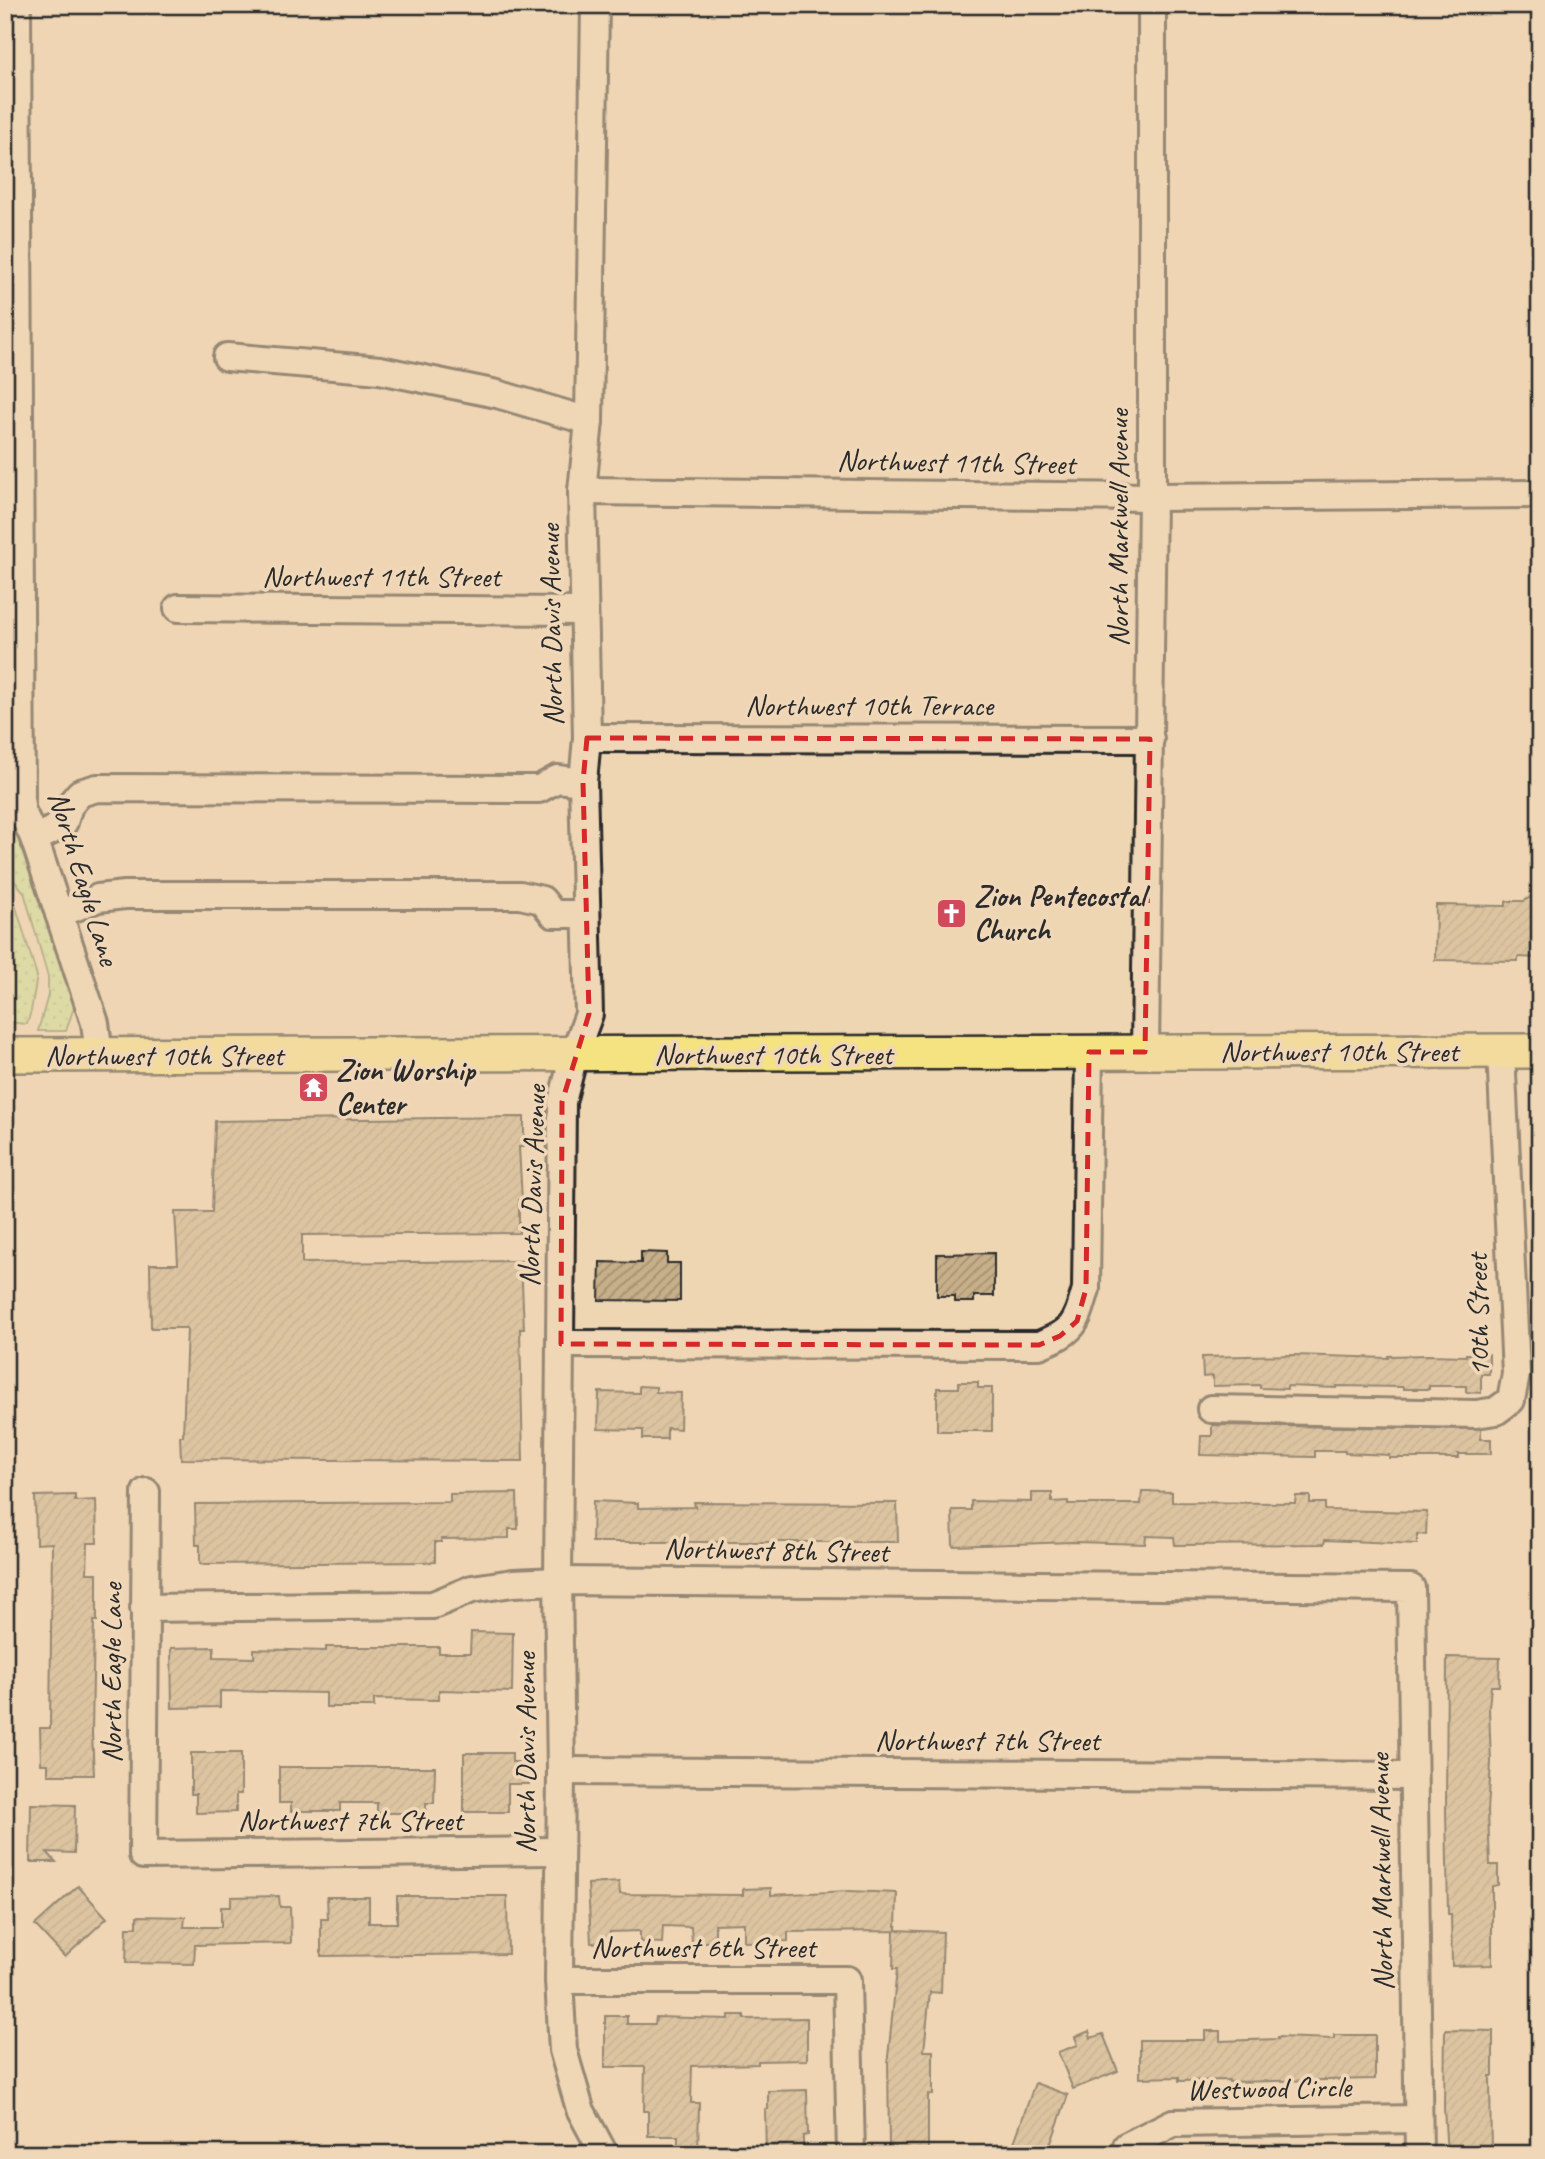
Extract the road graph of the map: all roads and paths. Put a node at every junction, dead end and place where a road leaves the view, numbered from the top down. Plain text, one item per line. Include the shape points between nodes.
1 (17, 5) edge
2 (595, 5) edge
3 (1152, 5) edge
4 (227, 357) dead end
5 (589, 421) junction
6 (582, 491) junction
7 (1540, 494) edge
8 (1152, 497) junction
9 (177, 608) dead end
10 (583, 611) junction
11 (587, 738) junction
12 (1150, 739) junction
13 (5, 782) edge
14 (583, 782) junction
15 (22, 809) junction
16 (34, 838) junction
17 (59, 914) junction
18 (586, 914) junction
19 (1501, 1051) junction
20 (1540, 1051) edge
21 (1088, 1052) junction
22 (1145, 1052) junction
23 (6, 1055) edge
24 (99, 1055) junction
25 (574, 1055) junction
26 (561, 1344) junction
27 (1211, 1409) dead end
28 (146, 1492) dead end
29 (558, 1581) junction
30 (1410, 1588) joint
31 (144, 1608) junction
32 (561, 1771) junction
33 (1413, 1776) junction
34 (558, 1851) junction
35 (143, 1855) joint
36 (559, 1980) junction
37 (1419, 2119) junction
38 (1126, 2146) dead end
39 (604, 2154) edge
40 (850, 2154) edge
41 (1419, 2154) edge

1 - 15 street, North Eagle Lane
2 - 5 street, North Davis Avenue
3 - 8 street, North Markwell Avenue
4 - 5 street via 380,370 496,394
5 - 6 street, North Davis Avenue
6 - 8 street, Northwest 11th Street
6 - 10 street, North Davis Avenue
7 - 8 street, Northwest 11th Street
8 - 12 street, North Markwell Avenue
9 - 10 street, Northwest 11th Street
10 - 11 street, North Davis Avenue
11 - 12 street, Northwest 10th Terrace
11 - 14 street, North Davis Avenue
12 - 22 street, North Markwell Avenue
13 - 15 street
14 - 16 street via 557,779 539,789 97,788 80,793 64,822
14 - 18 street, North Davis Avenue
15 - 16 street, North Eagle Lane
16 - 17 street, North Eagle Lane
17 - 18 street via 98,898 125,895 520,895 542,900 553,914
17 - 24 street, North Eagle Lane via 95,1023
18 - 25 street, North Davis Avenue via 589,1014
19 - 20 main road, Northwest 10th Street
19 - 22 main road, Northwest 10th Street
19 - 27 street, 10th Street via 1516,1374 1511,1400 1496,1411 1476,1413
21 - 22 main road, Northwest 10th Street
21 - 25 main road, Northwest 10th Street
21 - 26 street via 1086,1289 1076,1321 1060,1336 1039,1345
23 - 24 main road, Northwest 10th Street
24 - 25 main road, Northwest 10th Street
25 - 26 street, North Davis Avenue via 562,1102
26 - 29 street, North Davis Avenue
28 - 31 street, North Eagle Lane
29 - 30 street, Northwest 8th Street
29 - 31 street, Northwest 8th Street via 472,1589 433,1605
29 - 32 street, North Davis Avenue
30 - 33 street, North Markwell Avenue
31 - 35 street, North Eagle Lane
32 - 33 street, Northwest 7th Street
32 - 34 street, North Davis Avenue
33 - 37 street, North Markwell Avenue
34 - 35 street, Northwest 7th Street
34 - 36 street, North Davis Avenue
36 - 39 street, North Davis Avenue via 563,2050 580,2109
36 - 40 street, Northwest 6th Street via 847,1980
37 - 38 street, Westwood Circle via 1173,2123
37 - 41 street, North Markwell Avenue

